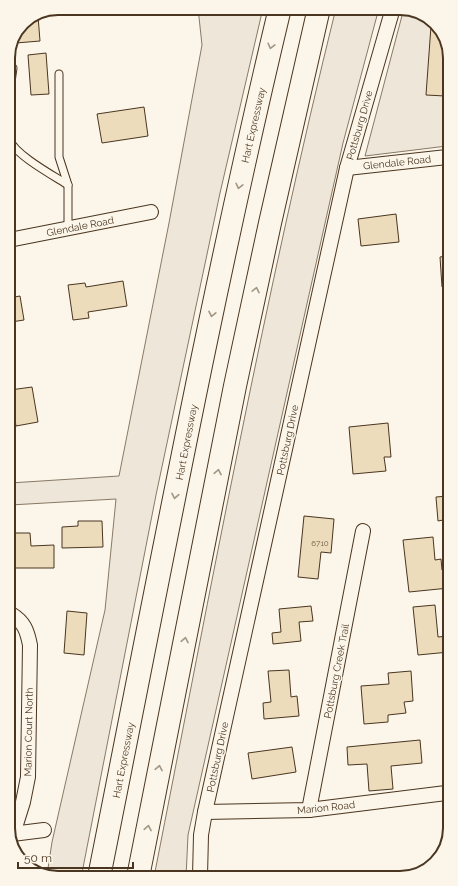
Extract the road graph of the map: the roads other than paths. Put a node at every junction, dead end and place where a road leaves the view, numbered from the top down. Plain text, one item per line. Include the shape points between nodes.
1 (278, 15) edge
2 (318, 15) edge
3 (391, 15) edge
4 (59, 74) dead end
5 (15, 147) edge
6 (443, 157) edge
7 (347, 168) junction
8 (68, 185) junction
9 (152, 212) dead end
10 (68, 229) junction
11 (15, 239) edge
12 (363, 531) dead end
13 (15, 617) edge
14 (443, 793) edge
15 (309, 810) junction
16 (205, 812) junction
17 (15, 825) edge
18 (44, 830) dead end
19 (16, 834) edge
20 (100, 871) edge
21 (139, 871) edge
22 (200, 871) edge

1 -> 20 highway, Hart Expressway via 198,379
21 -> 2 highway via 237,378
3 - 7 street, Pottsburg Drive
4 - 8 lane via 59,157
5 - 8 lane via 29,160
6 - 7 street, Glendale Road
7 - 16 street, Pottsburg Drive
8 - 10 lane
9 - 10 street, Glendale Road
10 - 11 street, Glendale Road
12 - 15 street, Pottsburg Creek Trail
13 - 17 street, Marion Court North via 27,629 30,645 28,777
14 - 15 street, Marion Road
15 - 16 street, Marion Road
16 - 22 street, Pottsburg Drive via 201,835
18 - 19 street

